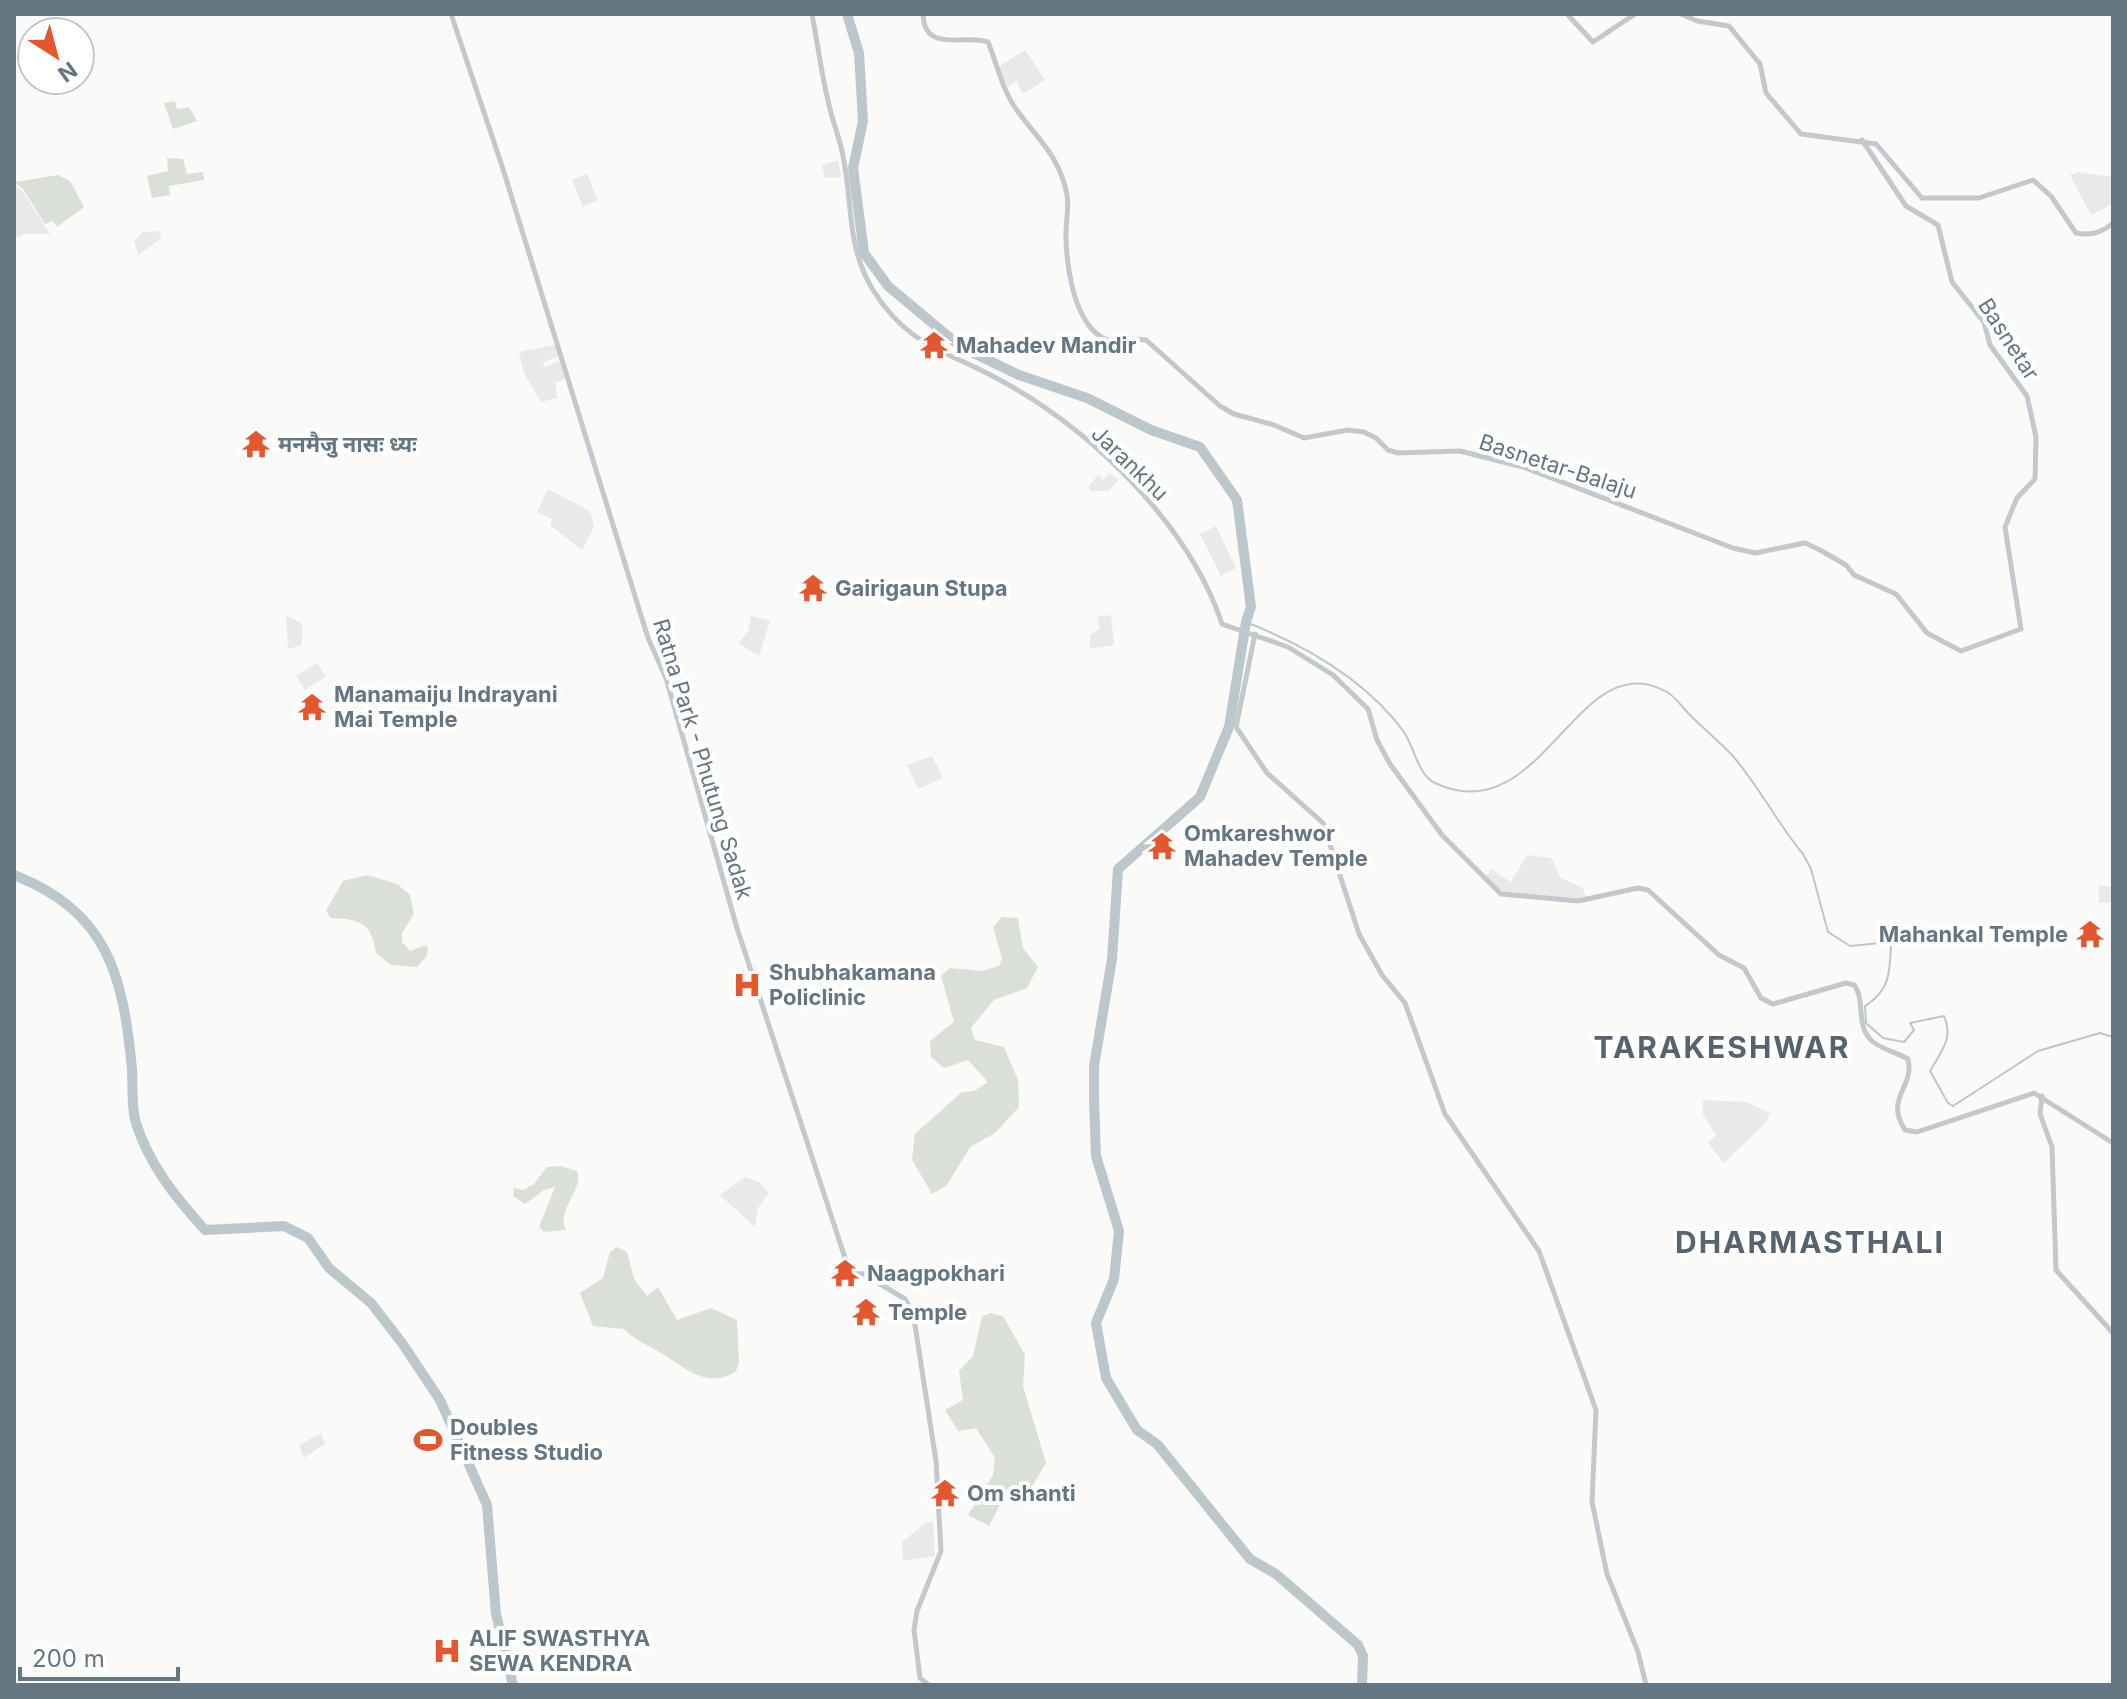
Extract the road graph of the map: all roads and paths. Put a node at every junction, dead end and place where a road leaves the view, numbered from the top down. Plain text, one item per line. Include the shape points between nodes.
1 (451, 14) edge
2 (812, 14) edge
3 (923, 14) edge
4 (1567, 14) edge
5 (1635, 14) edge
6 (1681, 14) edge
7 (1862, 140) junction
8 (2113, 223) edge
9 (2021, 629) joint
10 (1255, 634) junction
11 (2042, 1096) junction
12 (2113, 1143) edge
13 (2113, 1333) edge
14 (929, 1685) edge
15 (1646, 1685) edge

1 - 14 street, Ratna Park - Phutung Sadak via 648,638 666,678 737,928 847,1264 911,1305 936,1461 941,1551 924,1586 914,1630 920,1678
2 - 10 street, Jarankhu via 843,156 850,233 860,265 885,308 921,342 995,377 1052,412 1140,490 1184,545 1222,624
3 - 9 street, Basnetar-Balaju via 936,37 988,42 1016,109 1039,134 1061,174 1069,208 1067,255 1088,324 1112,343 1146,340 1234,414 1304,438 1364,432 1398,453 1460,451 1523,467 1755,553 1805,543 1896,594 1927,633 1950,649 1961,651
4 - 5 street via 1593,42
6 - 7 street via 1729,26 1760,64 1766,93 1801,134
7 - 8 street via 1876,144 1922,198 1979,198 2033,180 2076,233 2096,232
7 - 9 street, Basnetar via 1906,206 1938,225 1952,282 1984,322 1990,345 2027,396 2036,437 2035,479 2006,516
10 - 11 street via 1333,675 1368,709 1377,740 1403,784 1442,835 1501,894 1578,901 1648,890 1719,955 1744,968 1761,998 1773,1004 1854,985 1861,993 1864,1028 1872,1041 1908,1059 1911,1072 1897,1099 1905,1130 1917,1132 2034,1093
10 - 15 street via 1236,727 1267,773 1323,823 1359,934 1405,1003 1445,1114 1539,1251 1596,1410 1592,1502 1607,1574
11 - 12 street
11 - 13 street via 2040,1114 2053,1162 2056,1270

